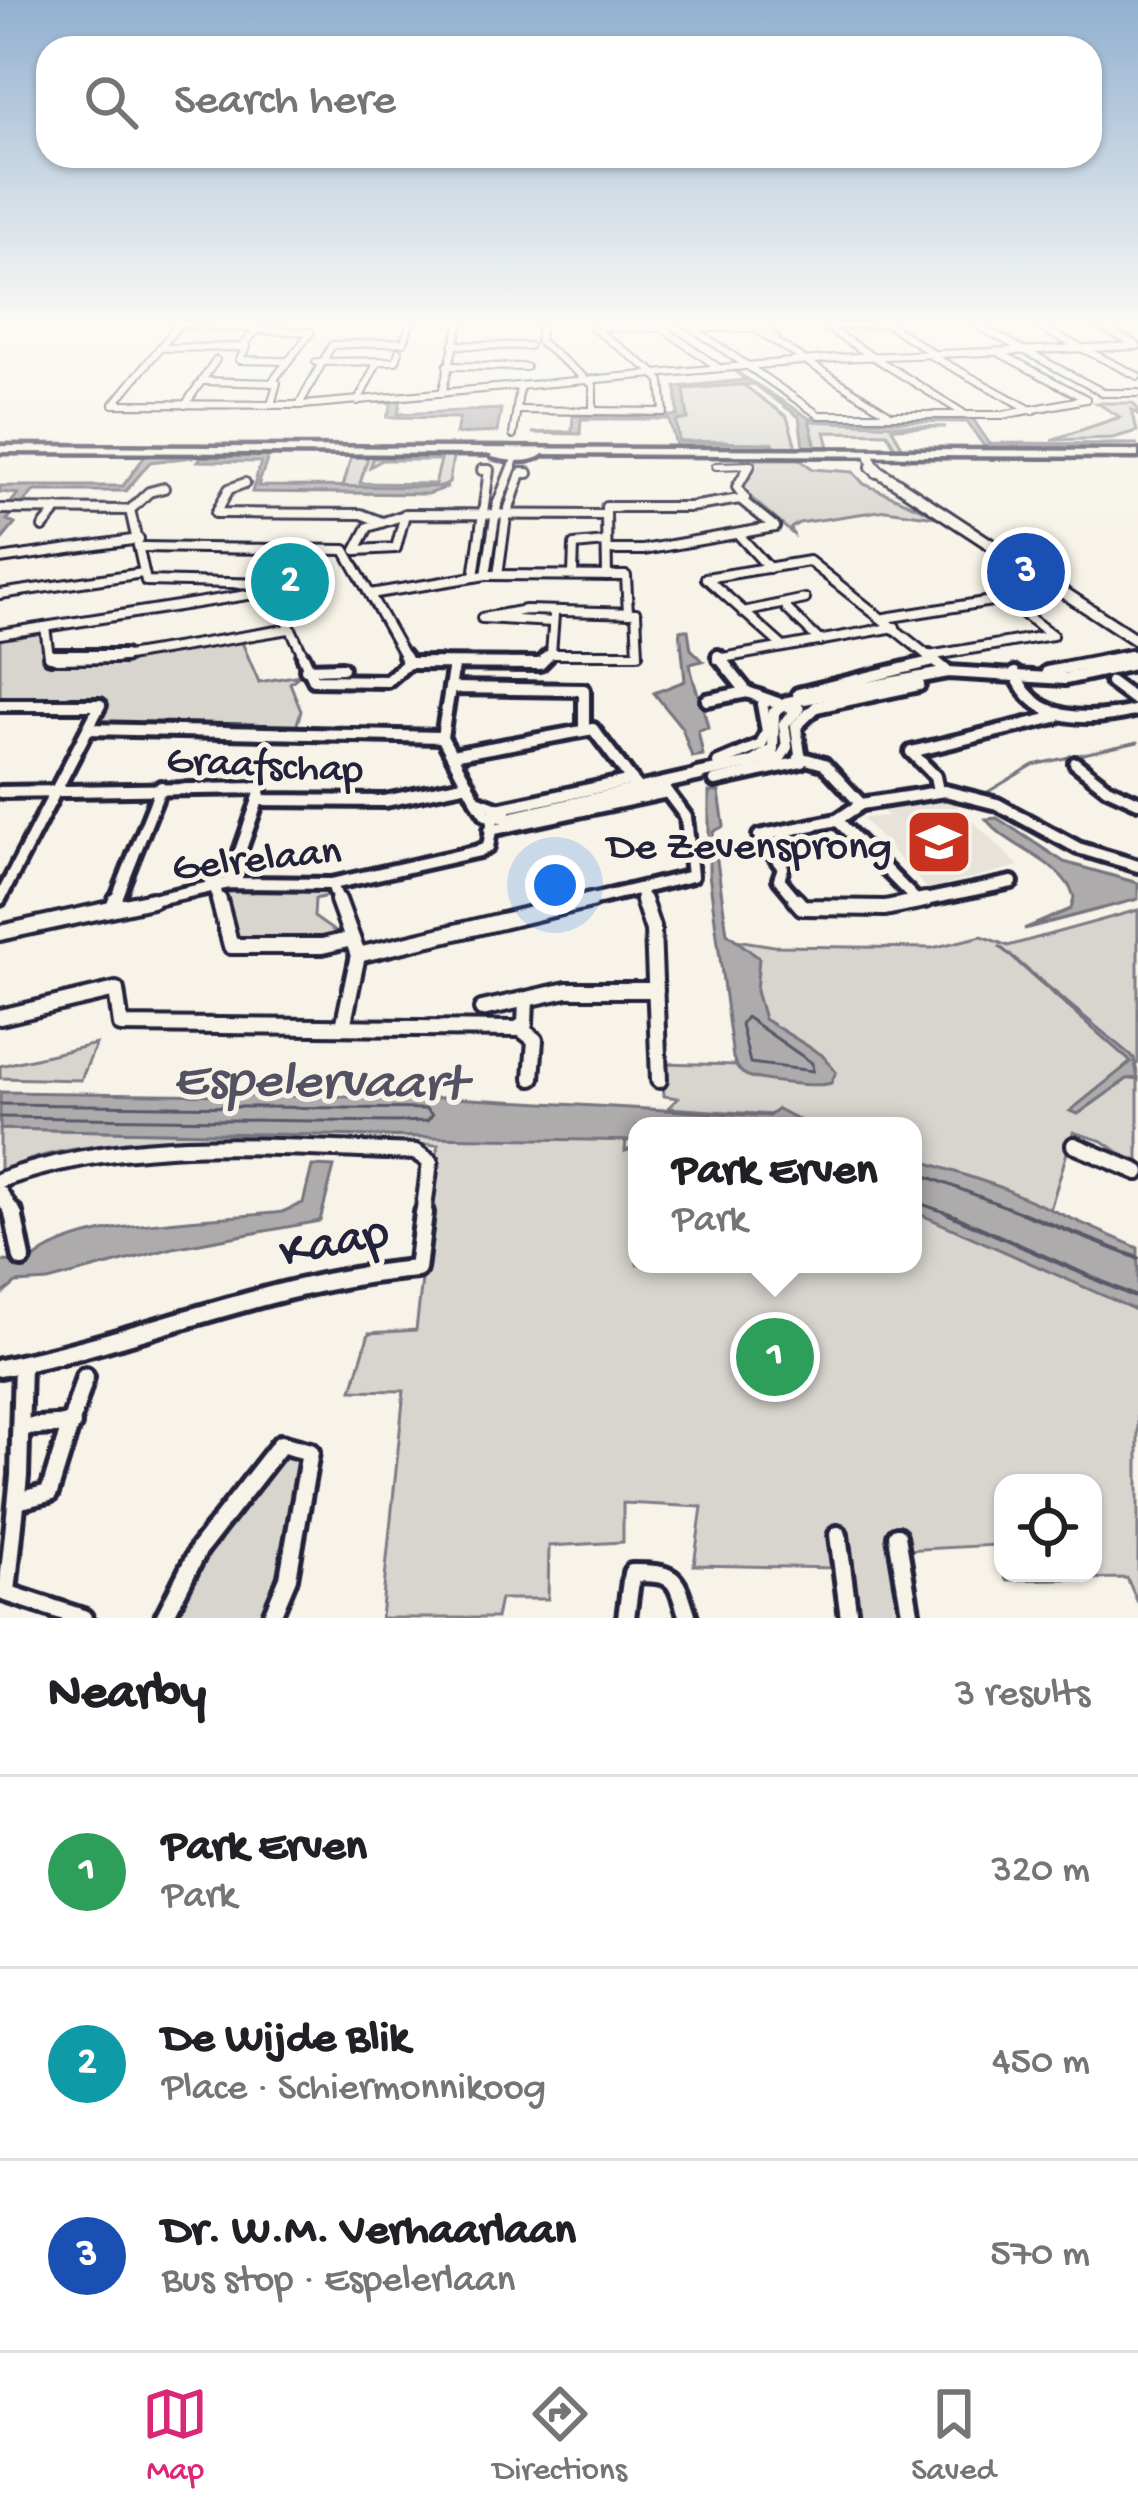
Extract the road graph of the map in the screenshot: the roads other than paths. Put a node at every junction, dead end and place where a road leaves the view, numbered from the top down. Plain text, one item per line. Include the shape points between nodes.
1 (119, 398) edge
2 (190, 398) edge
3 (274, 398) edge
4 (302, 398) edge
5 (388, 398) edge
6 (519, 398) edge
7 (593, 398) edge
8 (663, 398) edge
9 (793, 398) edge
10 (862, 398) edge
11 (934, 398) edge
12 (1009, 398) edge
13 (1084, 398) edge
14 (358, 400) joint
15 (185, 405) junction
16 (271, 405) junction
17 (299, 406) junction
18 (517, 410) junction
19 (593, 411) junction
20 (1034, 412) junction
21 (889, 415) junction
22 (965, 416) junction
23 (0, 450) edge
24 (511, 451) junction
25 (1138, 454) edge
26 (870, 456) junction
27 (716, 466) dead end
28 (482, 470) dead end
29 (528, 473) dead end
30 (245, 483) dead end
31 (164, 488) dead end
32 (742, 500) junction
33 (7, 509) edge
34 (58, 509) junction
35 (130, 510) junction
36 (606, 511) junction
37 (405, 514) junction
38 (482, 514) junction
39 (495, 514) junction
40 (507, 514) junction
41 (382, 522) junction
42 (44, 527) dead end
43 (738, 534) junction
44 (140, 543) junction
45 (606, 546) junction
46 (352, 551) junction
47 (0, 559) edge
48 (769, 568) junction
49 (143, 573) junction
50 (492, 574) junction
51 (573, 575) junction
52 (607, 576) junction
53 (474, 577) junction
54 (188, 583) junction
55 (271, 587) junction
56 (370, 594) junction
57 (0, 595) edge
58 (805, 599) dead end
59 (191, 604) junction
60 (787, 609) dead end
61 (743, 612) junction
62 (628, 613) junction
63 (554, 617) junction
64 (885, 619) junction
65 (45, 627) junction
66 (895, 627) junction
67 (290, 629) junction
68 (0, 634) edge
69 (820, 641) junction
70 (781, 645) junction
71 (1138, 652) edge
72 (551, 654) junction
73 (409, 663) junction
74 (454, 664) junction
75 (342, 668) dead end
76 (945, 668) junction
77 (306, 669) junction
78 (1015, 672) junction
79 (1111, 682) dead end
80 (451, 688) junction
81 (747, 692) junction
82 (811, 699) junction
83 (707, 700) dead end
84 (766, 700) junction
85 (0, 704) edge
86 (782, 705) junction
87 (1138, 706) edge
88 (797, 710) junction
89 (1056, 717) junction
90 (584, 726) junction
91 (88, 729) junction
92 (442, 736) junction
93 (773, 749) junction
94 (452, 755) junction
95 (802, 758) junction
96 (723, 760) dead end
97 (1075, 763) dead end
98 (720, 781) dead end
99 (468, 784) junction
100 (635, 784) junction
101 (665, 786) junction
102 (57, 787) junction
103 (161, 788) junction
104 (938, 791) junction
105 (0, 793) edge
106 (257, 800) junction
107 (1138, 802) edge
108 (861, 804) junction
109 (495, 819) junction
110 (837, 820) junction
111 (1138, 866) edge
112 (1012, 882) dead end
113 (332, 884) junction
114 (222, 885) junction
115 (640, 889) junction
116 (0, 899) edge
117 (922, 899) junction
118 (112, 908) junction
119 (0, 933) edge
120 (352, 939) junction
121 (358, 955) junction
122 (656, 990) junction
123 (526, 1000) junction
124 (482, 1009) dead end
125 (0, 1017) edge
126 (343, 1027) junction
127 (520, 1028) junction
128 (532, 1078) dead end
129 (659, 1079) dead end
130 (1074, 1145) dead end
131 (1138, 1172) edge
132 (0, 1180) edge
133 (0, 1193) edge
134 (22, 1258) dead end
135 (22, 1365) junction
136 (0, 1368) edge
137 (85, 1377) dead end
138 (71, 1424) junction
139 (21, 1427) junction
140 (17, 1501) junction
141 (838, 1535) dead end
142 (897, 1536) dead end
143 (3, 1592) edge
144 (83, 1618) edge
145 (164, 1618) edge
146 (271, 1618) edge
147 (626, 1618) edge
148 (688, 1618) edge
149 (849, 1618) edge
150 (911, 1618) edge

1 - 15 street via 114,404
2 - 15 street
3 - 16 street
4 - 17 street
5 - 14 street
6 - 18 street
7 - 19 street
8 - 19 street via 664,412
9 - 21 street via 819,415
10 - 21 street
11 - 22 street
12 - 20 street
13 - 20 street
14 - 17 street
15 - 16 street
16 - 17 street
18 - 19 street
18 - 24 street
20 - 22 street
21 - 22 street
23 - 24 main road
24 - 26 main road
24 - 39 street
25 - 26 main road
26 - 71 main road via 877,472 1098,616
27 - 32 street via 751,465 736,488
28 - 38 street via 489,470
29 - 40 street via 520,475
30 - 41 street via 229,489 216,513 365,514
31 - 35 street
32 - 36 street
32 - 43 street via 775,527
33 - 34 street
34 - 35 street
34 - 42 street
35 - 44 street
36 - 40 street
36 - 45 street
37 - 38 street
37 - 41 street
37 - 46 street via 396,548
38 - 39 street
38 - 53 street
39 - 40 street
39 - 50 street
40 - 50 street
41 - 46 street via 367,528
43 - 45 street via 643,550
43 - 48 street
44 - 46 street
44 - 47 street
44 - 49 street
45 - 51 street via 574,544
45 - 52 street
46 - 56 street
48 - 61 street via 706,578
48 - 64 street via 808,561
49 - 54 street via 148,582
49 - 57 street
50 - 51 street
50 - 53 street
51 - 52 street
52 - 62 street via 626,576
53 - 56 street
54 - 55 street
54 - 59 street
55 - 59 street
55 - 67 street
56 - 73 street
58 - 61 street
59 - 65 street
60 - 69 street
61 - 70 street
62 - 63 street
62 - 72 street via 636,614 638,655
63 - 63 street via 482,618 526,610
63 - 72 street
64 - 66 street
64 - 76 street via 1004,599 1052,635
65 - 67 street via 55,659 118,658
65 - 68 street
66 - 69 street
66 - 76 street
67 - 77 street
69 - 70 street
70 - 81 street via 716,657
71 - 78 street via 1065,680
72 - 74 street via 540,664
73 - 74 street
73 - 77 street via 381,682 314,680
74 - 80 street
75 - 77 street
76 - 78 street
76 - 82 street
76 - 84 street
76 - 95 street via 814,708 796,726
78 - 89 street via 1018,686
79 - 87 street
80 - 90 street via 584,690
80 - 92 street
81 - 83 street
81 - 84 street
82 - 86 street
82 - 88 street
84 - 86 street
84 - 93 street
85 - 91 street via 100,705
86 - 88 street
86 - 93 street via 773,715
87 - 89 street via 1082,723
88 - 93 street
89 - 104 street via 911,752 935,776
90 - 94 street
90 - 100 street via 599,732
91 - 92 street
91 - 102 street
92 - 94 street
93 - 95 street
93 - 96 street
93 - 101 street via 748,765
94 - 99 street
95 - 98 street
95 - 108 street via 824,764
97 - 107 street
99 - 106 street, Graafschap via 385,800
99 - 109 street via 479,809
100 - 101 street
100 - 109 street
100 - 109 street
101 - 109 street
101 - 115 street via 686,817 692,876
102 - 103 street, Graafschap
102 - 105 street, Graafschap
102 - 116 street
103 - 106 street, Graafschap via 261,788
103 - 118 street
104 - 108 street
104 - 111 street via 997,804 1072,846
106 - 114 street
108 - 110 street
109 - 113 street, Gelrelaan via 482,851
110 - 117 street
110 - 117 street via 758,836 802,907 880,908
112 - 117 street
113 - 114 street, Gelrelaan
113 - 120 street
114 - 118 street, Gelrelaan
114 - 120 street via 231,946
115 - 121 street
115 - 122 street via 653,930
118 - 119 street, Gelrelaan
120 - 121 street
121 - 126 street
122 - 123 street via 572,990
122 - 129 street
123 - 124 street
123 - 127 street
125 - 126 street via 116,990 122,1024
126 - 127 street
127 - 128 street via 535,1040
130 - 131 street
132 - 135 street, Kaap via 123,1150 419,1152 430,1162 417,1269 317,1280
133 - 134 street via 21,1229
135 - 136 street
135 - 139 street
137 - 138 street
138 - 139 street
138 - 140 street via 49,1493
139 - 140 street
140 - 143 street
141 - 149 street
142 - 150 street
143 - 144 street
145 - 146 street via 199,1549 281,1444 310,1452 288,1578
147 - 148 street via 632,1573 666,1573

